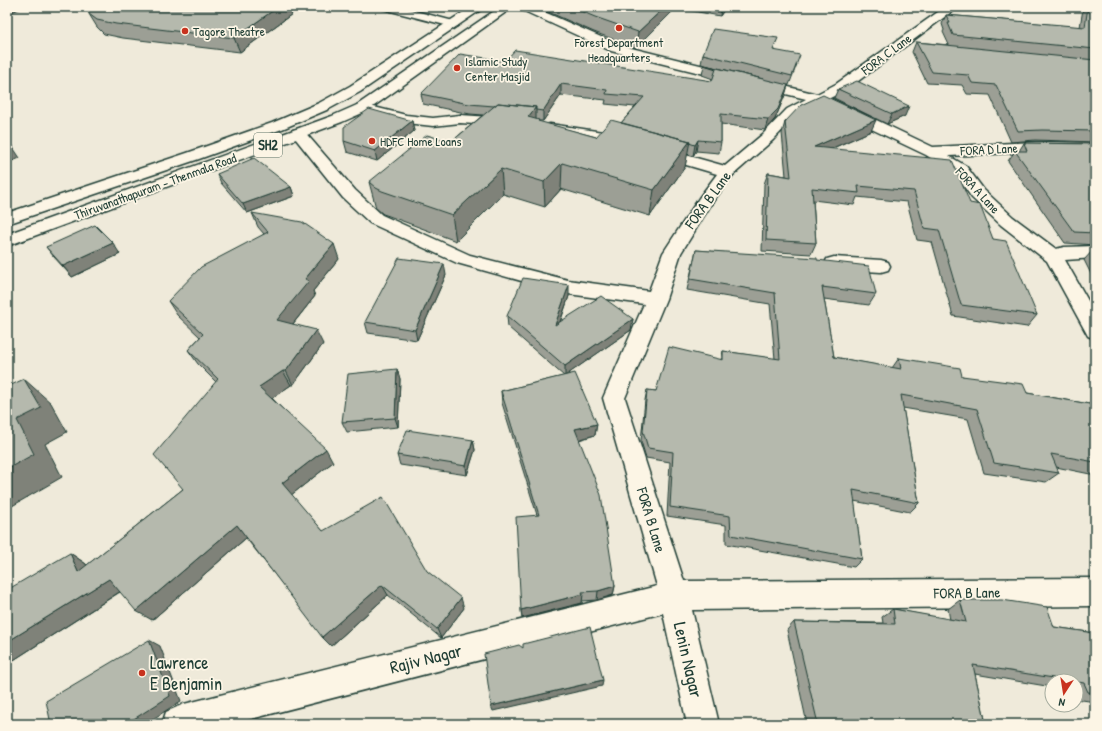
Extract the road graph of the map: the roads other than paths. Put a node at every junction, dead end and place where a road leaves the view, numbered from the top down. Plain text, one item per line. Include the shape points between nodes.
1 (387, 7) edge
2 (479, 7) edge
3 (506, 7) edge
4 (524, 7) edge
5 (952, 7) edge
6 (453, 24) junction
7 (897, 45) junction
8 (920, 47) edge
9 (818, 98) junction
10 (362, 108) junction
11 (519, 124) edge
12 (534, 126) edge
13 (298, 133) junction
14 (1095, 148) edge
15 (931, 152) junction
16 (727, 172) junction
17 (7, 219) edge
18 (7, 240) edge
19 (1095, 252) edge
20 (1054, 257) junction
21 (817, 262) edge
22 (881, 266) dead end
23 (656, 299) junction
24 (1095, 331) edge
25 (1095, 592) edge
26 (674, 596) junction
27 (178, 724) edge
28 (703, 724) edge

1 - 6 street
2 - 6 street
3 - 10 street, Thiruvanathapuram - Thenmala Road / SH2
4 - 9 street, FORA A Lane via 615,48
5 - 7 street, FORA C Lane
6 - 17 street via 355,89 324,106 277,126
7 - 8 street
7 - 9 street, FORA C Lane via 841,87
9 - 15 street, FORA A Lane
9 - 16 street, FORA B Lane via 792,112 768,137
10 - 11 street via 406,119 433,122 460,119
10 - 13 street, Thiruvanathapuram - Thenmala Road / SH2
12 - 16 street via 603,137
13 - 18 street, Thiruvanathapuram - Thenmala Road / SH2
13 - 23 street via 349,194 376,219 478,263 568,287
14 - 15 street, FORA D Lane via 1035,147
15 - 20 street, FORA A Lane via 960,168 978,194 1007,221
16 - 23 street, FORA B Lane via 707,198
19 - 20 street via 1064,253
20 - 24 street, FORA A Lane
21 - 22 street
23 - 26 street, FORA B Lane via 614,398
25 - 26 street, FORA B Lane
26 - 27 street, Rajiv Nagar via 191,718
26 - 28 street, Lenin Nagar

